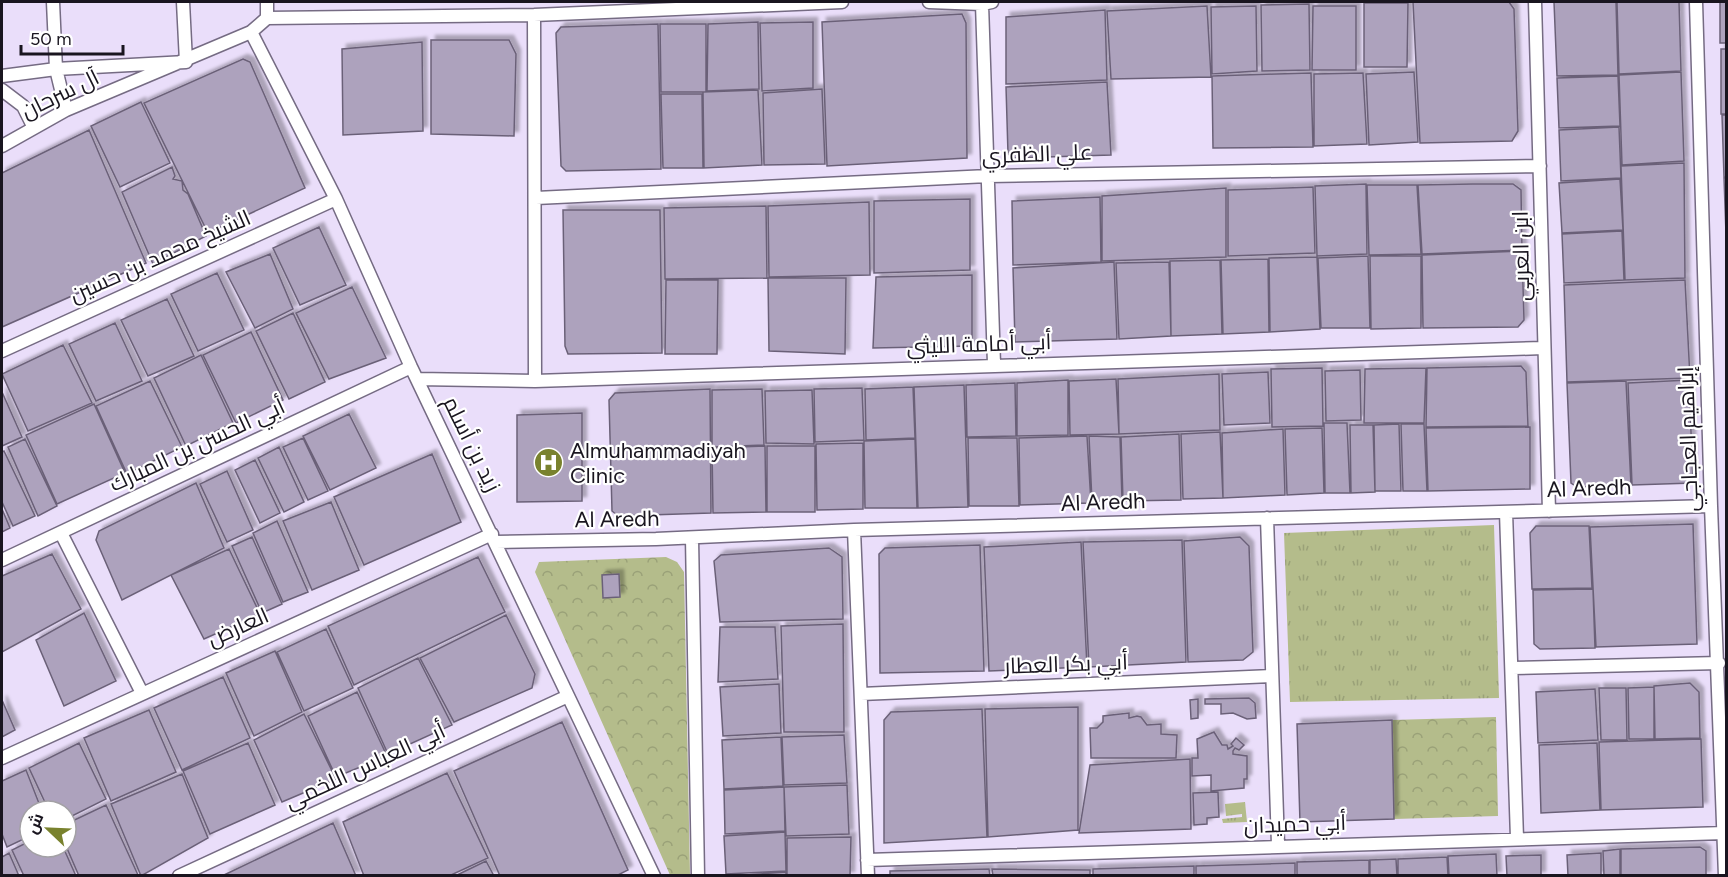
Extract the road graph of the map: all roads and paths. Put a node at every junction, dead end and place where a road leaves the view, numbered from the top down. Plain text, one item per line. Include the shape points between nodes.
1 (52, 2) edge
2 (183, 2) edge
3 (267, 2) edge
4 (448, 2) edge
5 (842, 2) edge
6 (929, 2) edge
7 (1536, 2) edge
8 (1696, 2) edge
9 (987, 3) edge
10 (723, 4) edge
11 (449, 15) junction
12 (534, 15) junction
13 (267, 18) junction
14 (251, 32) junction
15 (186, 62) junction
16 (56, 69) junction
17 (2, 76) edge
18 (2, 90) edge
19 (66, 110) junction
20 (34, 128) junction
21 (2, 146) edge
22 (1540, 166) junction
23 (988, 176) junction
24 (536, 198) junction
25 (336, 199) junction
26 (1543, 348) junction
27 (2, 351) edge
28 (994, 364) junction
29 (411, 367) junction
30 (417, 379) junction
31 (535, 381) junction
32 (1711, 506) junction
33 (1549, 511) junction
34 (1506, 512) junction
35 (1267, 518) junction
36 (854, 530) junction
37 (61, 533) junction
38 (494, 538) junction
39 (692, 538) junction
40 (2, 560) edge
41 (1719, 663) junction
42 (1512, 668) junction
43 (1272, 676) junction
44 (142, 693) junction
45 (861, 694) junction
46 (568, 696) junction
47 (2, 758) edge
48 (1724, 832) junction
49 (1516, 838) junction
50 (1278, 845) junction
51 (867, 860) junction
52 (179, 876) edge
53 (654, 876) edge
54 (698, 876) edge
55 (868, 876) edge
56 (1725, 876) edge

1 - 16 street
2 - 15 street
3 - 13 street
4 - 11 street
5 - 10 street
6 - 9 street
7 - 22 street, ابن العربي
8 - 32 street, إبراهيم العجاجي
9 - 23 street
10 - 12 street
11 - 12 street
11 - 13 street
12 - 24 street
13 - 14 street, آل سرحان
14 - 15 street, آل سرحان
14 - 25 street, زيد بن أسلم
15 - 16 street
15 - 19 street, آل سرحان
16 - 17 street
16 - 19 street
18 - 20 street via 23,106
19 - 20 street, آل سرحان
20 - 21 street, آل سرحان
22 - 23 street, علي الظفري
22 - 26 street, ابن العربي
23 - 24 street, علي الظفري
23 - 28 street
24 - 31 street
25 - 27 street, الشيخ محمد بن حسين
25 - 29 street, زيد بن أسلم
26 - 28 street, أبي أمامة الليثي
26 - 33 street, ابن العربي
28 - 31 street, أبي أمامة الليثي
29 - 30 street, زيد بن أسلم
29 - 37 street, أبي الحسن بن المبارك
30 - 31 street, أبي أمامة الليثي
30 - 38 street, زيد بن أسلم
32 - 33 street, Al Aredh
32 - 41 street, إبراهيم العجاجي
33 - 34 street, Al Aredh
34 - 35 street, Al Aredh
34 - 42 street
35 - 36 street, Al Aredh
35 - 43 street
36 - 39 street, Al Aredh
36 - 45 street
37 - 40 street, أبي الحسن بن المبارك
37 - 44 street
38 - 39 street, Al Aredh
38 - 44 street, العارض
38 - 46 street, زيد بن أسلم
39 - 54 street
41 - 42 street
41 - 48 street, إبراهيم العجاجي
42 - 49 street
43 - 45 street, أبي بكر العطار
43 - 50 street
44 - 47 street, العارض
45 - 51 street
46 - 52 street, أبي العباس اللخمي
46 - 53 street, زيد بن أسلم
48 - 49 street, أبي حميدان
48 - 56 street, إبراهيم العجاجي
49 - 50 street, أبي حميدان
50 - 51 street, أبي حميدان
51 - 55 street

